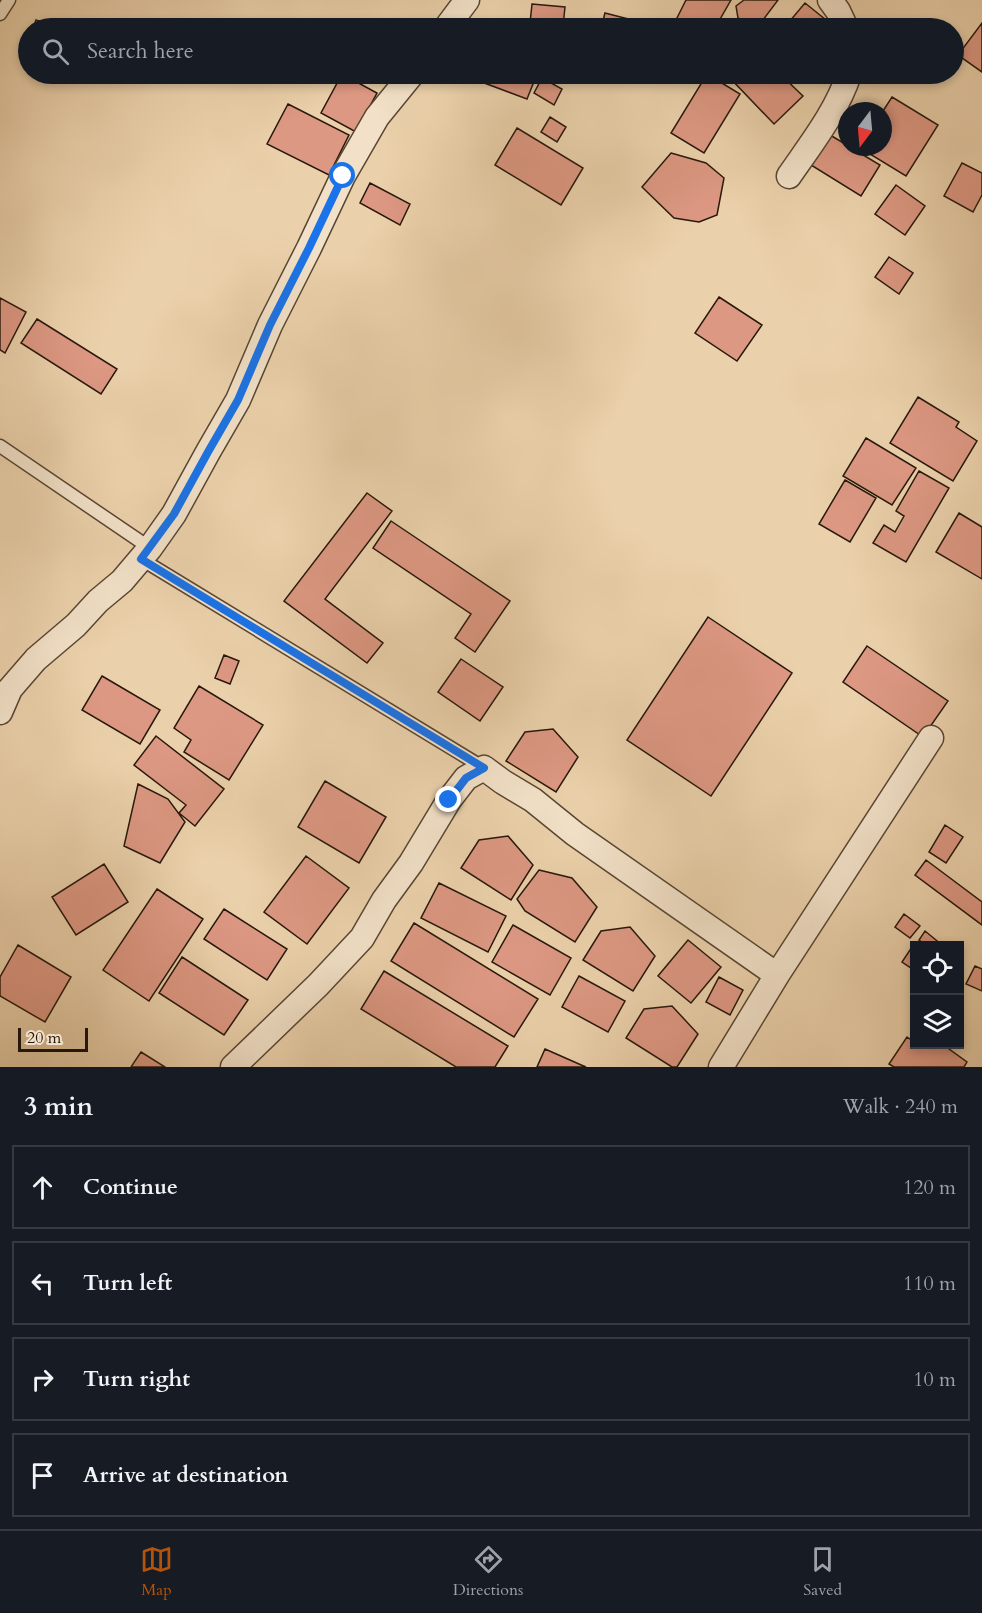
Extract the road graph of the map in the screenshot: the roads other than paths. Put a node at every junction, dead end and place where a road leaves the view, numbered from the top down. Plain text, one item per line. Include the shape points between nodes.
1 (9, 0) edge
2 (467, 0) edge
3 (830, 0) edge
4 (0, 14) edge
5 (454, 18) edge
6 (841, 18) edge
7 (404, 84) edge
8 (845, 84) edge
9 (789, 176) dead end
10 (0, 446) edge
11 (145, 553) junction
12 (0, 712) edge
13 (931, 738) dead end
14 (484, 768) junction
15 (777, 975) junction
16 (233, 1067) edge
17 (721, 1067) edge

1 - 4 lane
2 - 5 street
3 - 6 street
7 - 11 street via 377,117 343,176 238,400 174,514
8 - 9 street
10 - 11 lane
11 - 12 street via 122,581 36,659 10,688
11 - 14 lane
13 - 15 street
14 - 15 street
14 - 16 street via 466,778 449,800 362,938
15 - 17 street

